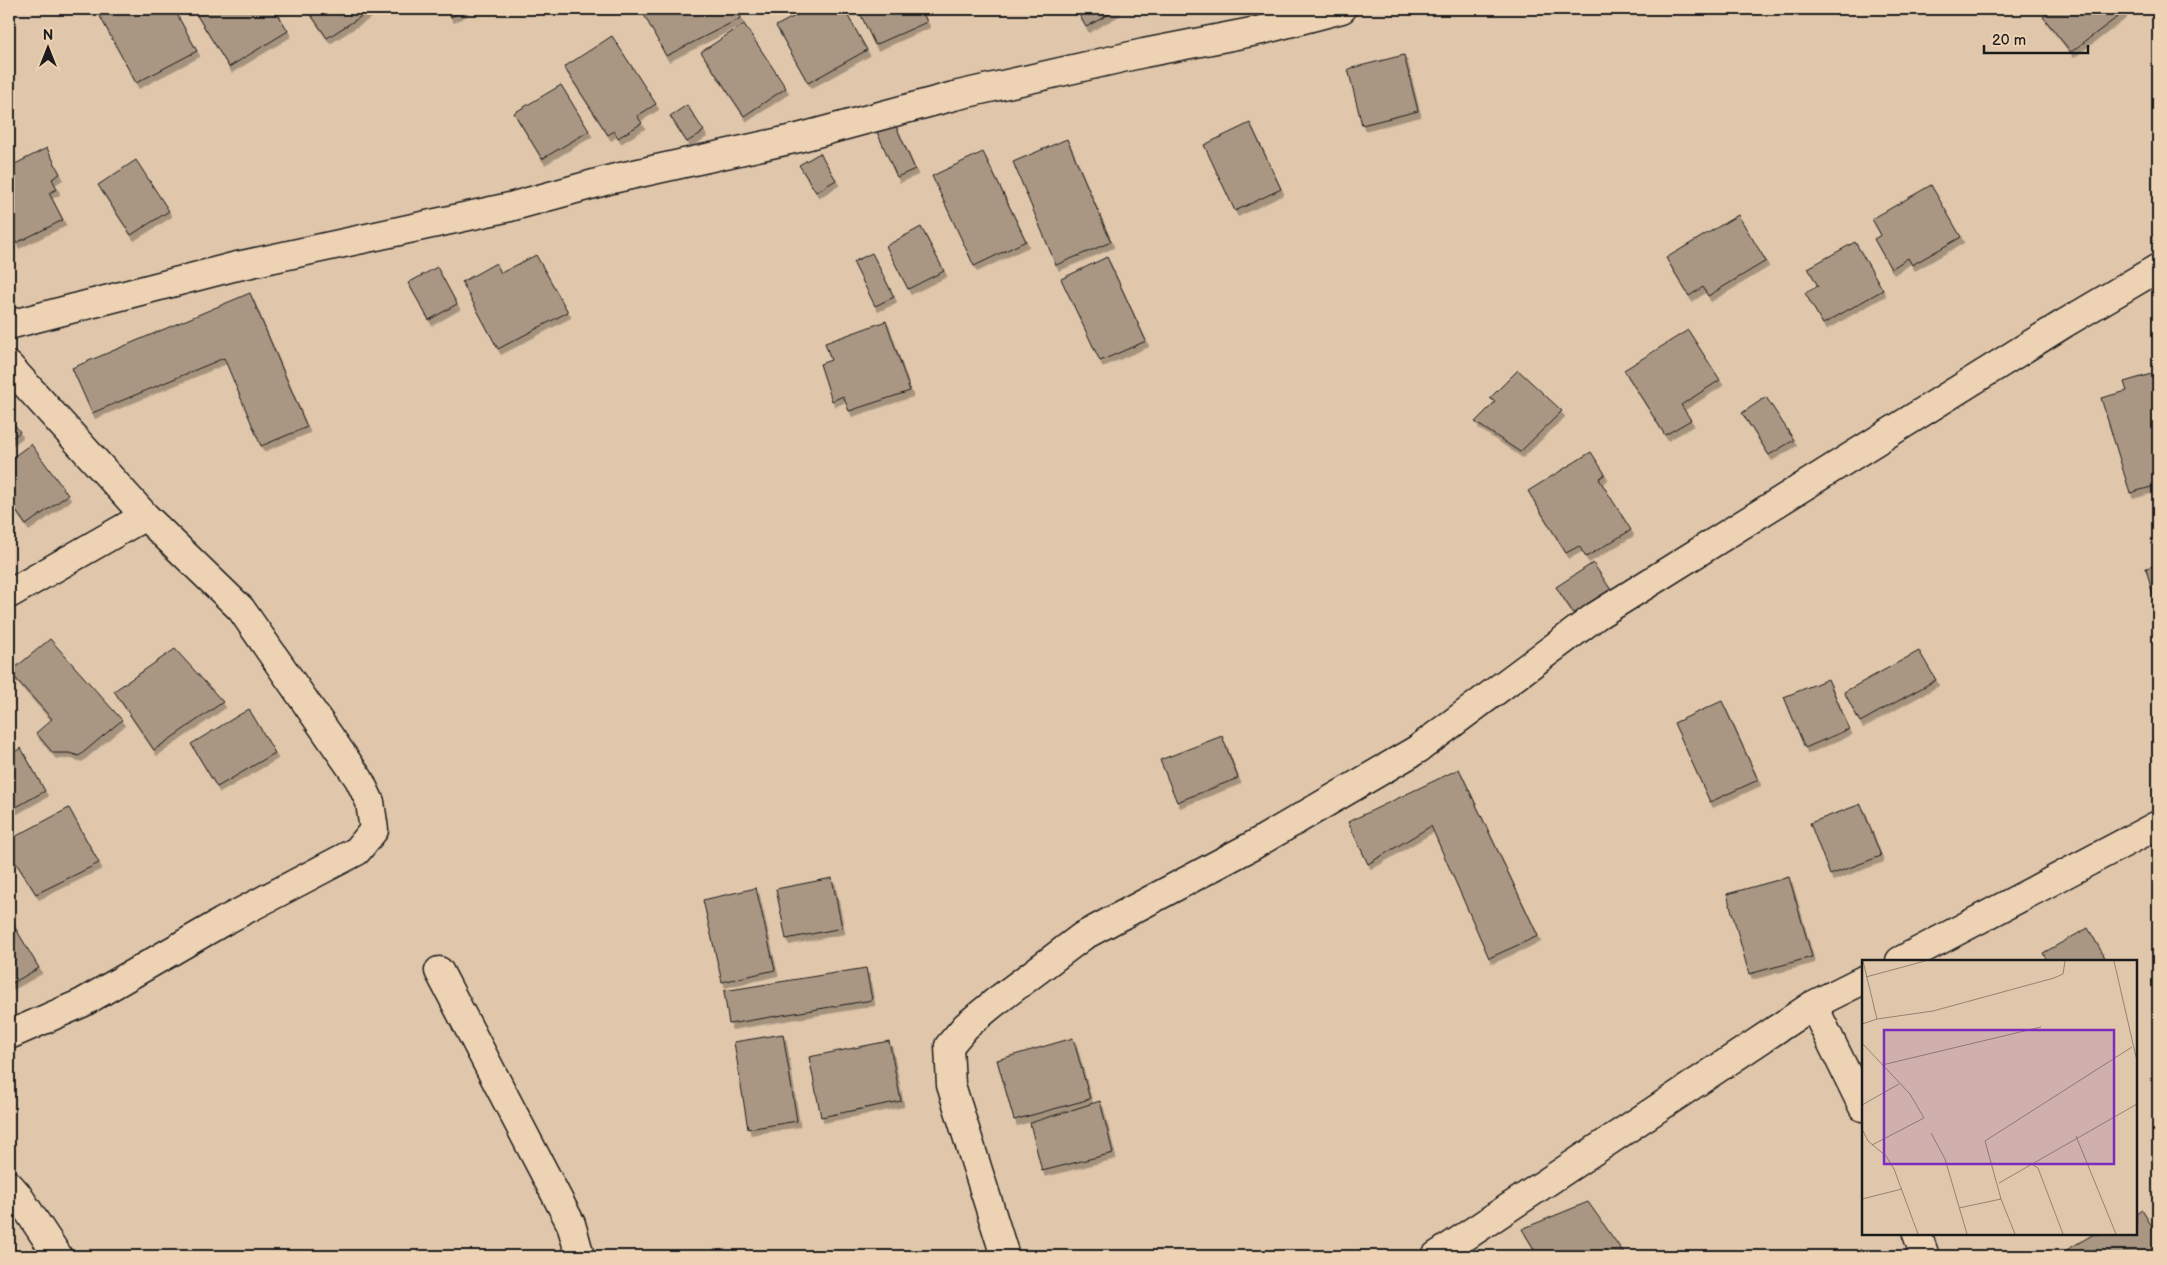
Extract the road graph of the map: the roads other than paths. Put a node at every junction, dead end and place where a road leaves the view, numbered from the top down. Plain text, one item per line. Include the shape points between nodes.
1 (1342, 9) edge
2 (2158, 268) edge
3 (9, 325) edge
4 (9, 366) edge
5 (145, 516) junction
6 (9, 594) edge
7 (2158, 825) edge
8 (1902, 960) edge
9 (439, 971) dead end
10 (1862, 980) edge
11 (1813, 1005) junction
12 (9, 1035) edge
13 (1862, 1106) edge
14 (9, 1185) edge
15 (1916, 1235) edge
16 (58, 1256) edge
17 (580, 1256) edge
18 (1005, 1256) edge
19 (1436, 1256) edge
20 (1925, 1256) edge

1 - 3 street via 1262,30 954,96 798,138 612,179 510,207 233,267
2 - 18 street via 1596,616 1418,749 1252,846 1083,936 966,1026 949,1046 951,1085
4 - 5 street
5 - 6 street
5 - 12 street via 241,609 359,778 370,802 374,830 358,851 222,922 82,1003
7 - 8 street
9 - 17 street via 570,1224
10 - 11 street
11 - 13 street
11 - 19 street
14 - 16 street
15 - 20 street

